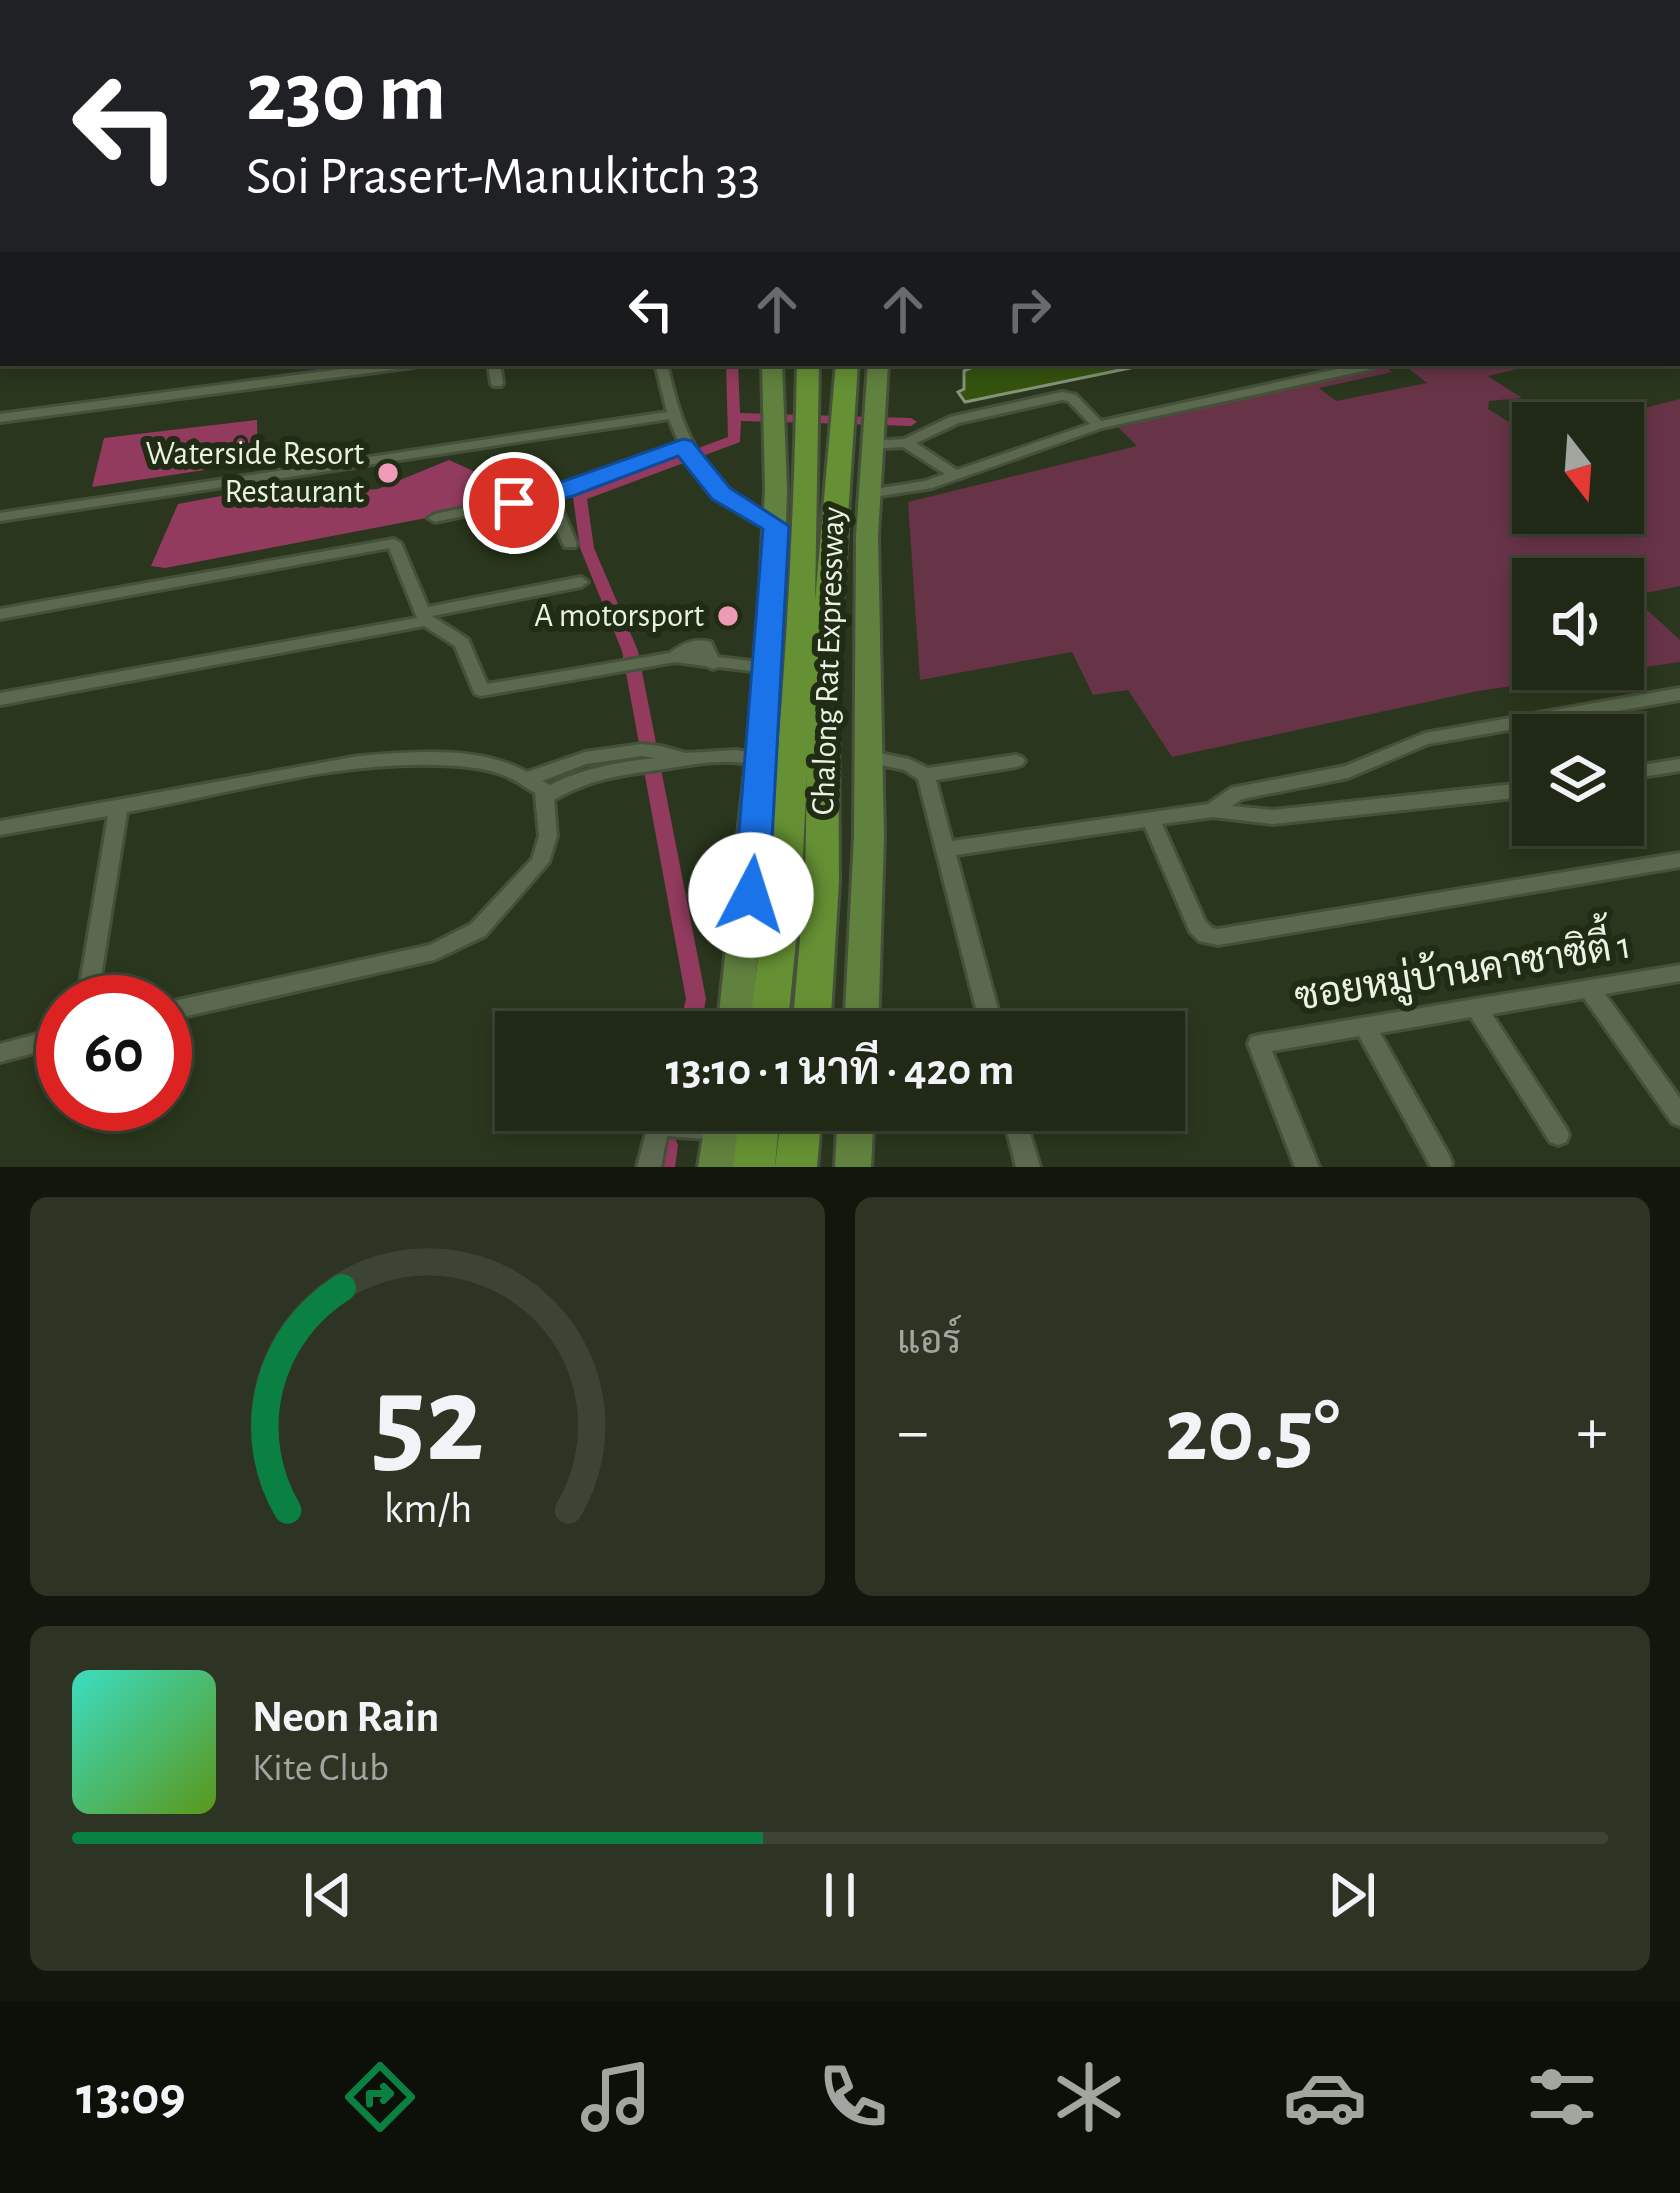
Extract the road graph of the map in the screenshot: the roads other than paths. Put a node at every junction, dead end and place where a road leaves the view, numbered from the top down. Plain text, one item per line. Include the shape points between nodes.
1 (368, 0) edge
2 (386, 0) edge
3 (390, 366) edge
4 (494, 366) edge
5 (662, 366) edge
6 (808, 366) edge
7 (847, 366) edge
8 (1367, 366) edge
9 (770, 368) edge
10 (880, 368) edge
11 (497, 383) dead end
12 (670, 415) junction
13 (0, 418) edge
14 (1098, 425) junction
15 (873, 430) junction
16 (906, 443) junction
17 (689, 454) junction
18 (955, 475) junction
19 (549, 494) junction
20 (868, 494) junction
21 (0, 517) edge
22 (435, 518) dead end
23 (776, 526) junction
24 (570, 544) dead end
25 (581, 581) dead end
26 (0, 614) edge
27 (425, 617) junction
28 (769, 668) junction
29 (1680, 694) edge
30 (0, 699) edge
31 (651, 756) junction
32 (869, 757) junction
33 (763, 760) junction
34 (1016, 761) dead end
35 (1680, 765) edge
36 (1644, 771) edge
37 (926, 776) junction
38 (531, 778) junction
39 (1512, 791) edge
40 (546, 796) junction
41 (118, 806) junction
42 (1214, 810) junction
43 (1150, 818) junction
44 (0, 828) edge
45 (946, 849) junction
46 (1680, 860) edge
47 (1680, 973) edge
48 (91, 975) edge
49 (1588, 987) junction
50 (192, 1006) edge
51 (1477, 1009) junction
52 (736, 1011) edge
53 (770, 1011) edge
54 (813, 1011) edge
55 (862, 1011) edge
56 (988, 1011) edge
57 (1366, 1028) junction
58 (36, 1043) edge
59 (0, 1053) edge
60 (1680, 1116) edge
61 (657, 1131) edge
62 (721, 1131) edge
63 (758, 1131) edge
64 (800, 1131) edge
65 (855, 1131) edge
66 (1018, 1131) edge
67 (1558, 1135) dead end
68 (1441, 1163) dead end
69 (649, 1167) edge
70 (716, 1167) edge
71 (754, 1167) edge
72 (796, 1167) edge
73 (853, 1167) edge
74 (1028, 1167) edge
75 (1307, 1167) edge

1 - 2 street
3 - 13 street
4 - 11 street
5 - 12 street
6 - 53 highway, Chalong Rat Expressway via 808,500
7 - 54 highway, Chalong Rat Expressway via 823,671
8 - 14 street
9 - 23 main road
10 - 15 main road
12 - 17 street
12 - 21 street
14 - 16 street via 1062,396 955,420
14 - 18 street
15 - 16 street
15 - 20 main road
16 - 18 street
17 - 19 street
17 - 23 street via 721,494
18 - 20 street
19 - 22 street
19 - 24 street
20 - 32 main road
23 - 28 main road
25 - 27 street
26 - 27 street via 394,543
27 - 28 street via 462,643 481,690 675,657
27 - 30 street
28 - 33 main road
29 - 42 street via 1425,739 1348,772 1237,793
31 - 33 street
31 - 38 street via 593,757
31 - 40 street via 601,768
32 - 37 street
32 - 55 main road
33 - 52 main road
34 - 37 street
35 - 36 street
37 - 45 street
38 - 40 street
38 - 41 street via 480,763 377,760
39 - 42 street via 1273,817
40 - 50 street via 540,862 478,930 434,952
41 - 44 street
41 - 48 street
42 - 43 street
43 - 45 street
43 - 46 street via 1197,926 1218,937
45 - 56 street
47 - 49 street, ซอยหมู่บ้านคาซาซิตี้ 1
49 - 51 street, ซอยหมู่บ้านคาซาซิตี้ 1
49 - 60 street
51 - 57 street, ซอยหมู่บ้านคาซาซิตี้ 1
51 - 67 street
57 - 68 street
57 - 75 street, ซอยหมู่บ้านคาซาซิตี้ 1 via 1259,1045
58 - 59 street
61 - 69 street
62 - 70 main road
63 - 71 highway
64 - 72 highway
65 - 73 main road
66 - 74 street

